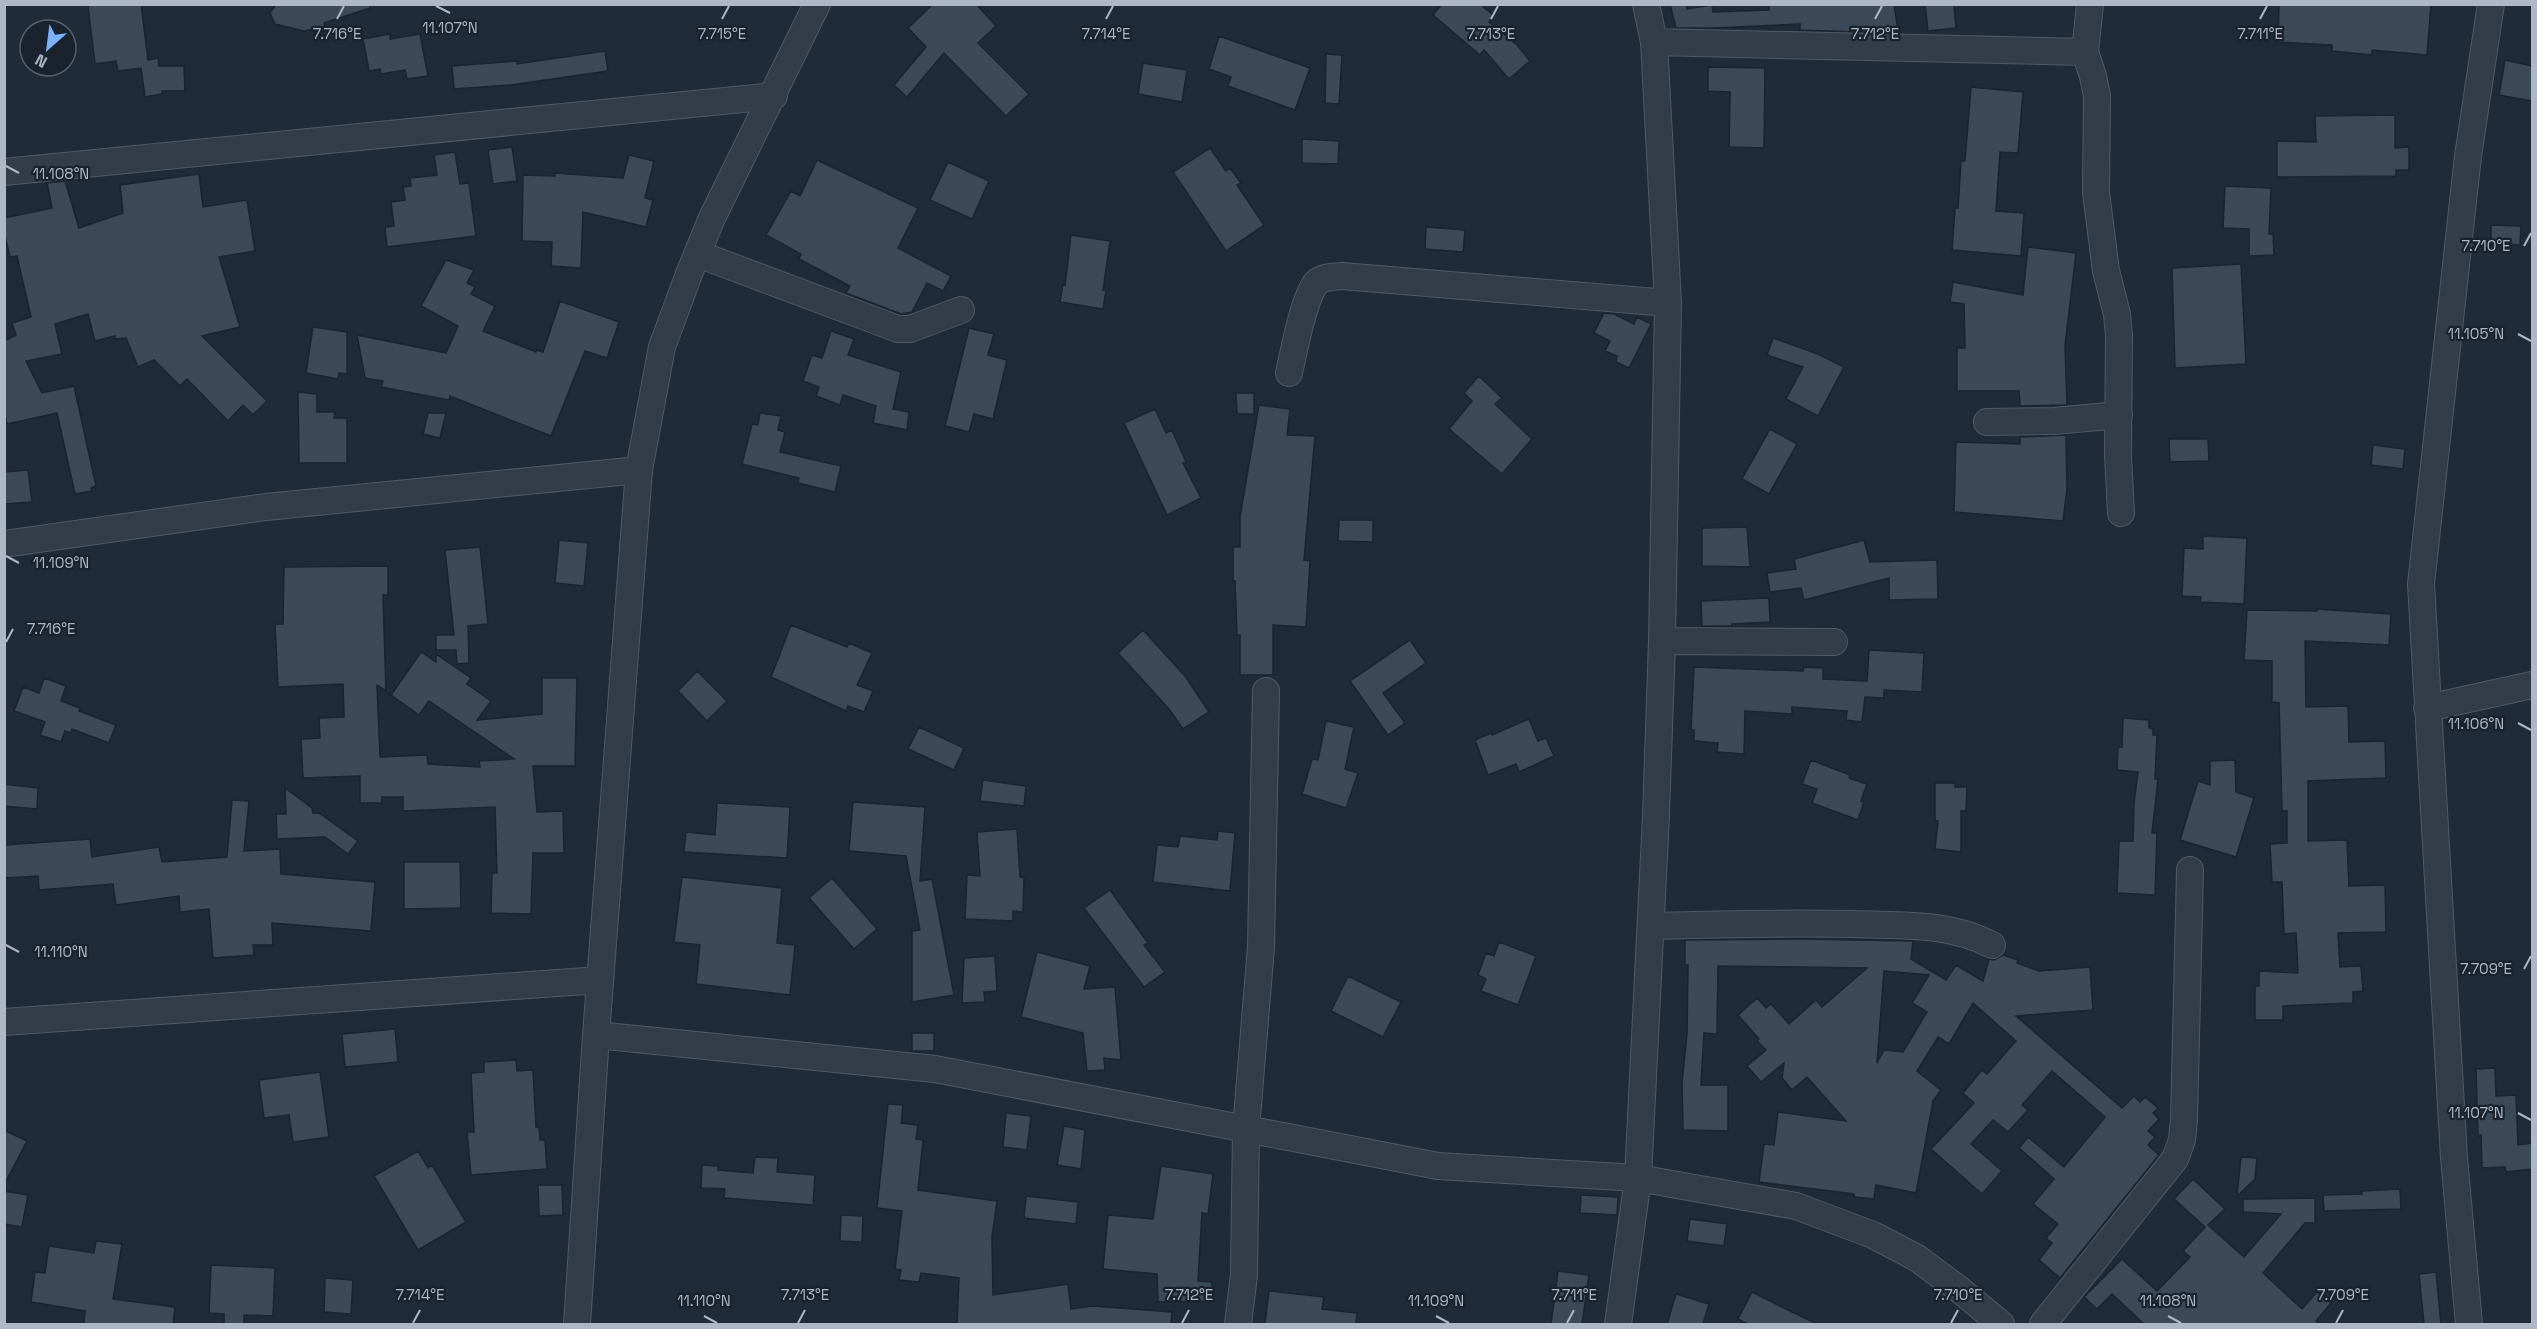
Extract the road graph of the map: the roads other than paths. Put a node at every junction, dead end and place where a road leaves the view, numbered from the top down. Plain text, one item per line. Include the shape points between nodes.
1 (817, 4) edge
2 (1646, 4) edge
3 (2090, 4) edge
4 (2491, 4) edge
5 (1654, 42) junction
6 (2085, 52) junction
7 (774, 96) junction
8 (4, 172) edge
9 (698, 254) junction
10 (1668, 303) junction
11 (961, 310) dead end
12 (1288, 373) dead end
13 (2119, 416) junction
14 (1987, 422) dead end
15 (639, 470) junction
16 (2121, 513) dead end
17 (4, 544) edge
18 (1662, 641) junction
19 (1834, 642) dead end
20 (2532, 685) edge
21 (1266, 691) dead end
22 (2427, 708) junction
23 (2190, 870) dead end
24 (1651, 926) junction
25 (1992, 945) dead end
26 (600, 980) junction
27 (4, 1022) edge
28 (596, 1035) junction
29 (1246, 1129) junction
30 (1638, 1179) junction
31 (577, 1324) edge
32 (1238, 1324) edge
33 (1618, 1324) edge
34 (2001, 1324) edge
35 (2043, 1324) edge
36 (2469, 1324) edge

1 - 7 street
2 - 5 street
3 - 6 street
4 - 22 street via 2468,156 2421,584
5 - 6 street
5 - 10 street
6 - 13 street via 2097,96 2095,166 2100,231 2118,325
7 - 8 street
7 - 9 street via 711,220
9 - 11 street via 898,329 910,329
9 - 15 street via 662,347
10 - 12 street via 1325,277 1316,284 1304,312
10 - 18 street
13 - 14 street
13 - 16 street
15 - 17 street via 266,507
15 - 26 street
18 - 19 street
18 - 24 street
20 - 22 street
21 - 29 street via 1260,947
22 - 36 street via 2454,1158
23 - 35 street via 2184,1120 2179,1150
24 - 25 street via 1773,922 1930,927 1974,935
24 - 30 street
26 - 27 street
26 - 28 street
28 - 29 street via 935,1069
28 - 31 street
29 - 30 street via 1438,1166
29 - 32 street via 1244,1275
30 - 33 street
30 - 34 street via 1796,1206 1873,1235 1917,1258

